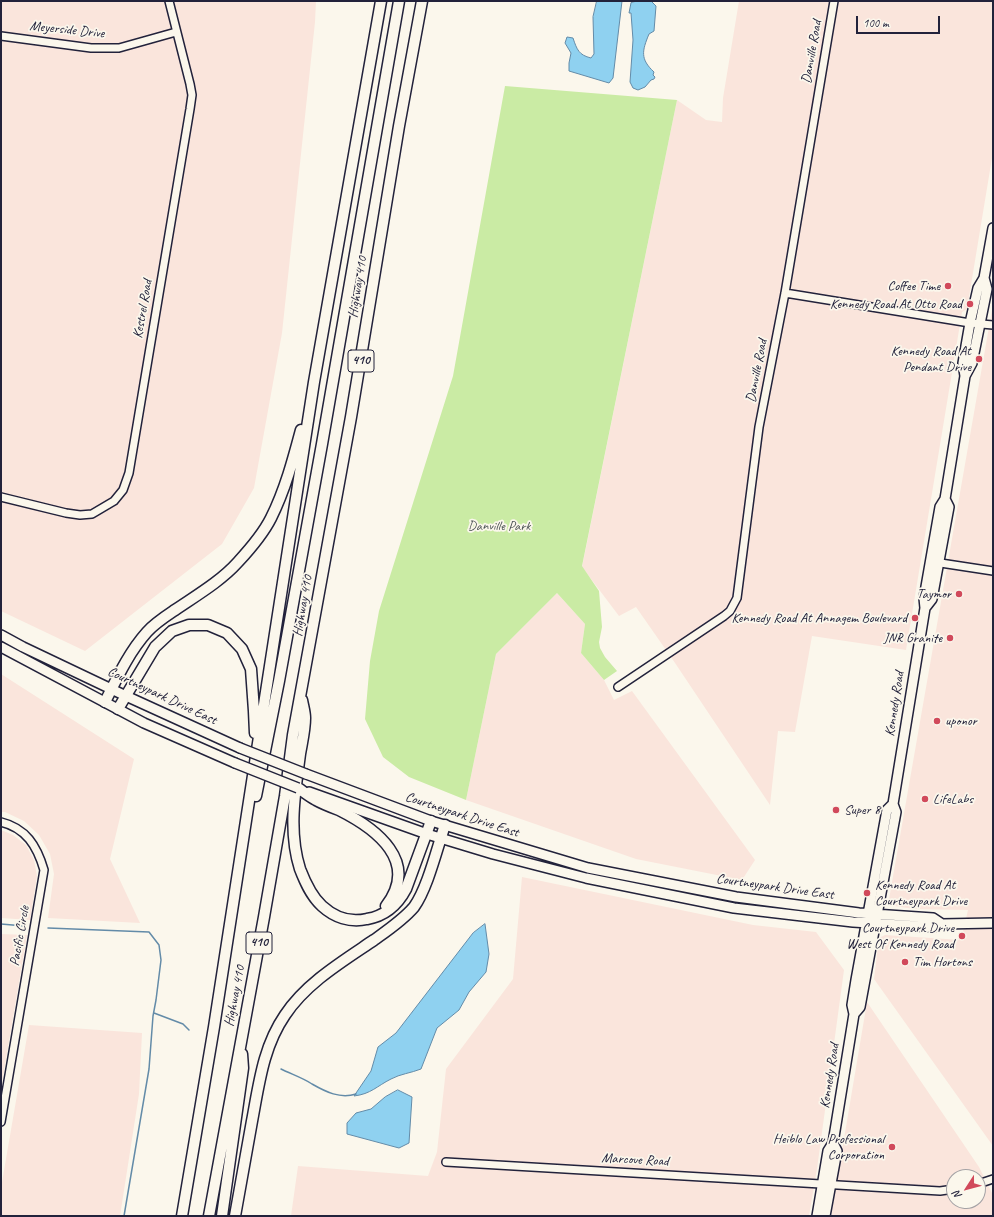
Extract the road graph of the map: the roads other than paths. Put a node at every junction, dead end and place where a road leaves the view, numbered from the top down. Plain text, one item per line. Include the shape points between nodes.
1 (169, 1) edge
2 (381, 1) edge
3 (399, 1) edge
4 (422, 1) edge
5 (834, 1) edge
6 (176, 32) junction
7 (2, 36) edge
8 (1, 44) edge
9 (993, 228) edge
10 (785, 293) junction
11 (975, 324) junction
12 (993, 325) edge
13 (314, 382) junction
14 (1, 497) edge
15 (934, 562) junction
16 (993, 571) edge
17 (1, 635) edge
18 (1, 647) edge
19 (618, 687) dead end
20 (112, 689) junction
21 (301, 694) junction
22 (126, 696) junction
23 (105, 702) junction
24 (118, 709) junction
25 (298, 788) junction
26 (432, 821) junction
27 (1, 822) edge
28 (445, 825) junction
29 (427, 834) junction
30 (243, 838) junction
31 (440, 838) junction
32 (873, 914) junction
33 (364, 920) junction
34 (871, 923) junction
35 (993, 923) edge
36 (942, 924) junction
37 (214, 1027) junction
38 (240, 1042) junction
39 (1, 1122) edge
40 (446, 1162) dead end
41 (827, 1184) junction
42 (946, 1190) edge
43 (182, 1216) edge
44 (209, 1216) edge
45 (222, 1216) edge
46 (235, 1216) edge
47 (817, 1216) edge
48 (825, 1216) edge

1 - 6 street, Kestrel Road
2 - 13 highway, Highway 410 / 410
3 - 37 highway via 317,474
4 - 21 highway, Highway 410 / 410
5 - 10 street, Danville Road
6 - 7 street, Meyerside Drive via 119,48 91,48
6 - 14 street, Kestrel Road via 192,95 129,473 123,490 114,501 103,508 92,514 80,515 66,514
7 - 8 street
9 - 11 main road, Kennedy Road via 984,278 987,289
10 - 11 street
10 - 19 street, Danville Road via 759,427 737,598 730,611 719,620
11 - 12 street
11 - 15 main road, Kennedy Road via 963,363 965,376 945,499 940,507
13 - 20 highway via 287,483 271,520 237,563 147,631 131,653
13 - 30 highway, Highway 410 / 410
15 - 16 street
15 - 32 main road, Kennedy Road via 924,598 926,608 894,804 896,812
17 - 20 main road, Courtneypark Drive East
18 - 23 main road, Courtneypark Drive East
20 - 22 main road, Courtneypark Drive East
20 - 23 highway
21 - 33 highway via 305,717 293,824 298,863 308,888 318,903 336,916
21 - 38 highway, Highway 410 / 410
22 - 24 highway
22 - 26 main road, Courtneypark Drive East, bridge via 240,748
22 - 30 highway via 155,647 172,631 189,625 208,626 227,633 242,649 250,669 255,732 247,783
23 - 24 main road, Courtneypark Drive East
24 - 25 main road, Courtneypark Drive East, bridge via 235,763
25 - 29 main road, Courtneypark Drive East
25 - 33 highway via 360,823 380,838 392,852 398,868 397,887 393,897 378,913
26 - 28 main road, Courtneypark Drive East
26 - 29 highway
27 - 39 street, Pacific Circle via 23,832 33,842 44,870
28 - 31 highway
28 - 32 main road, Courtneypark Drive East via 588,868 736,897
29 - 31 main road, Courtneypark Drive East
29 - 33 highway via 402,897 385,913
30 - 37 highway, Highway 410 / 410
31 - 34 main road, Courtneypark Drive East via 586,878 734,908
31 - 46 highway via 425,884 414,907 392,928 347,958 304,993 284,1015 274,1033 261,1073
32 - 34 main road, Kennedy Road
32 - 36 main road, Courtneypark Drive East via 933,918
34 - 36 main road, Courtneypark Drive East via 933,927
34 - 41 main road, Kennedy Road via 860,1006 854,1014 833,1143 828,1151
35 - 36 main road, Courtneypark Drive East
37 - 43 highway, Highway 410 / 410
38 - 44 highway, Highway 410 / 410
38 - 45 highway via 243,1068
40 - 41 street, Marcove Road
41 - 42 street, Marcove Road
41 - 47 main road, Kennedy Road
41 - 48 main road, Kennedy Road

